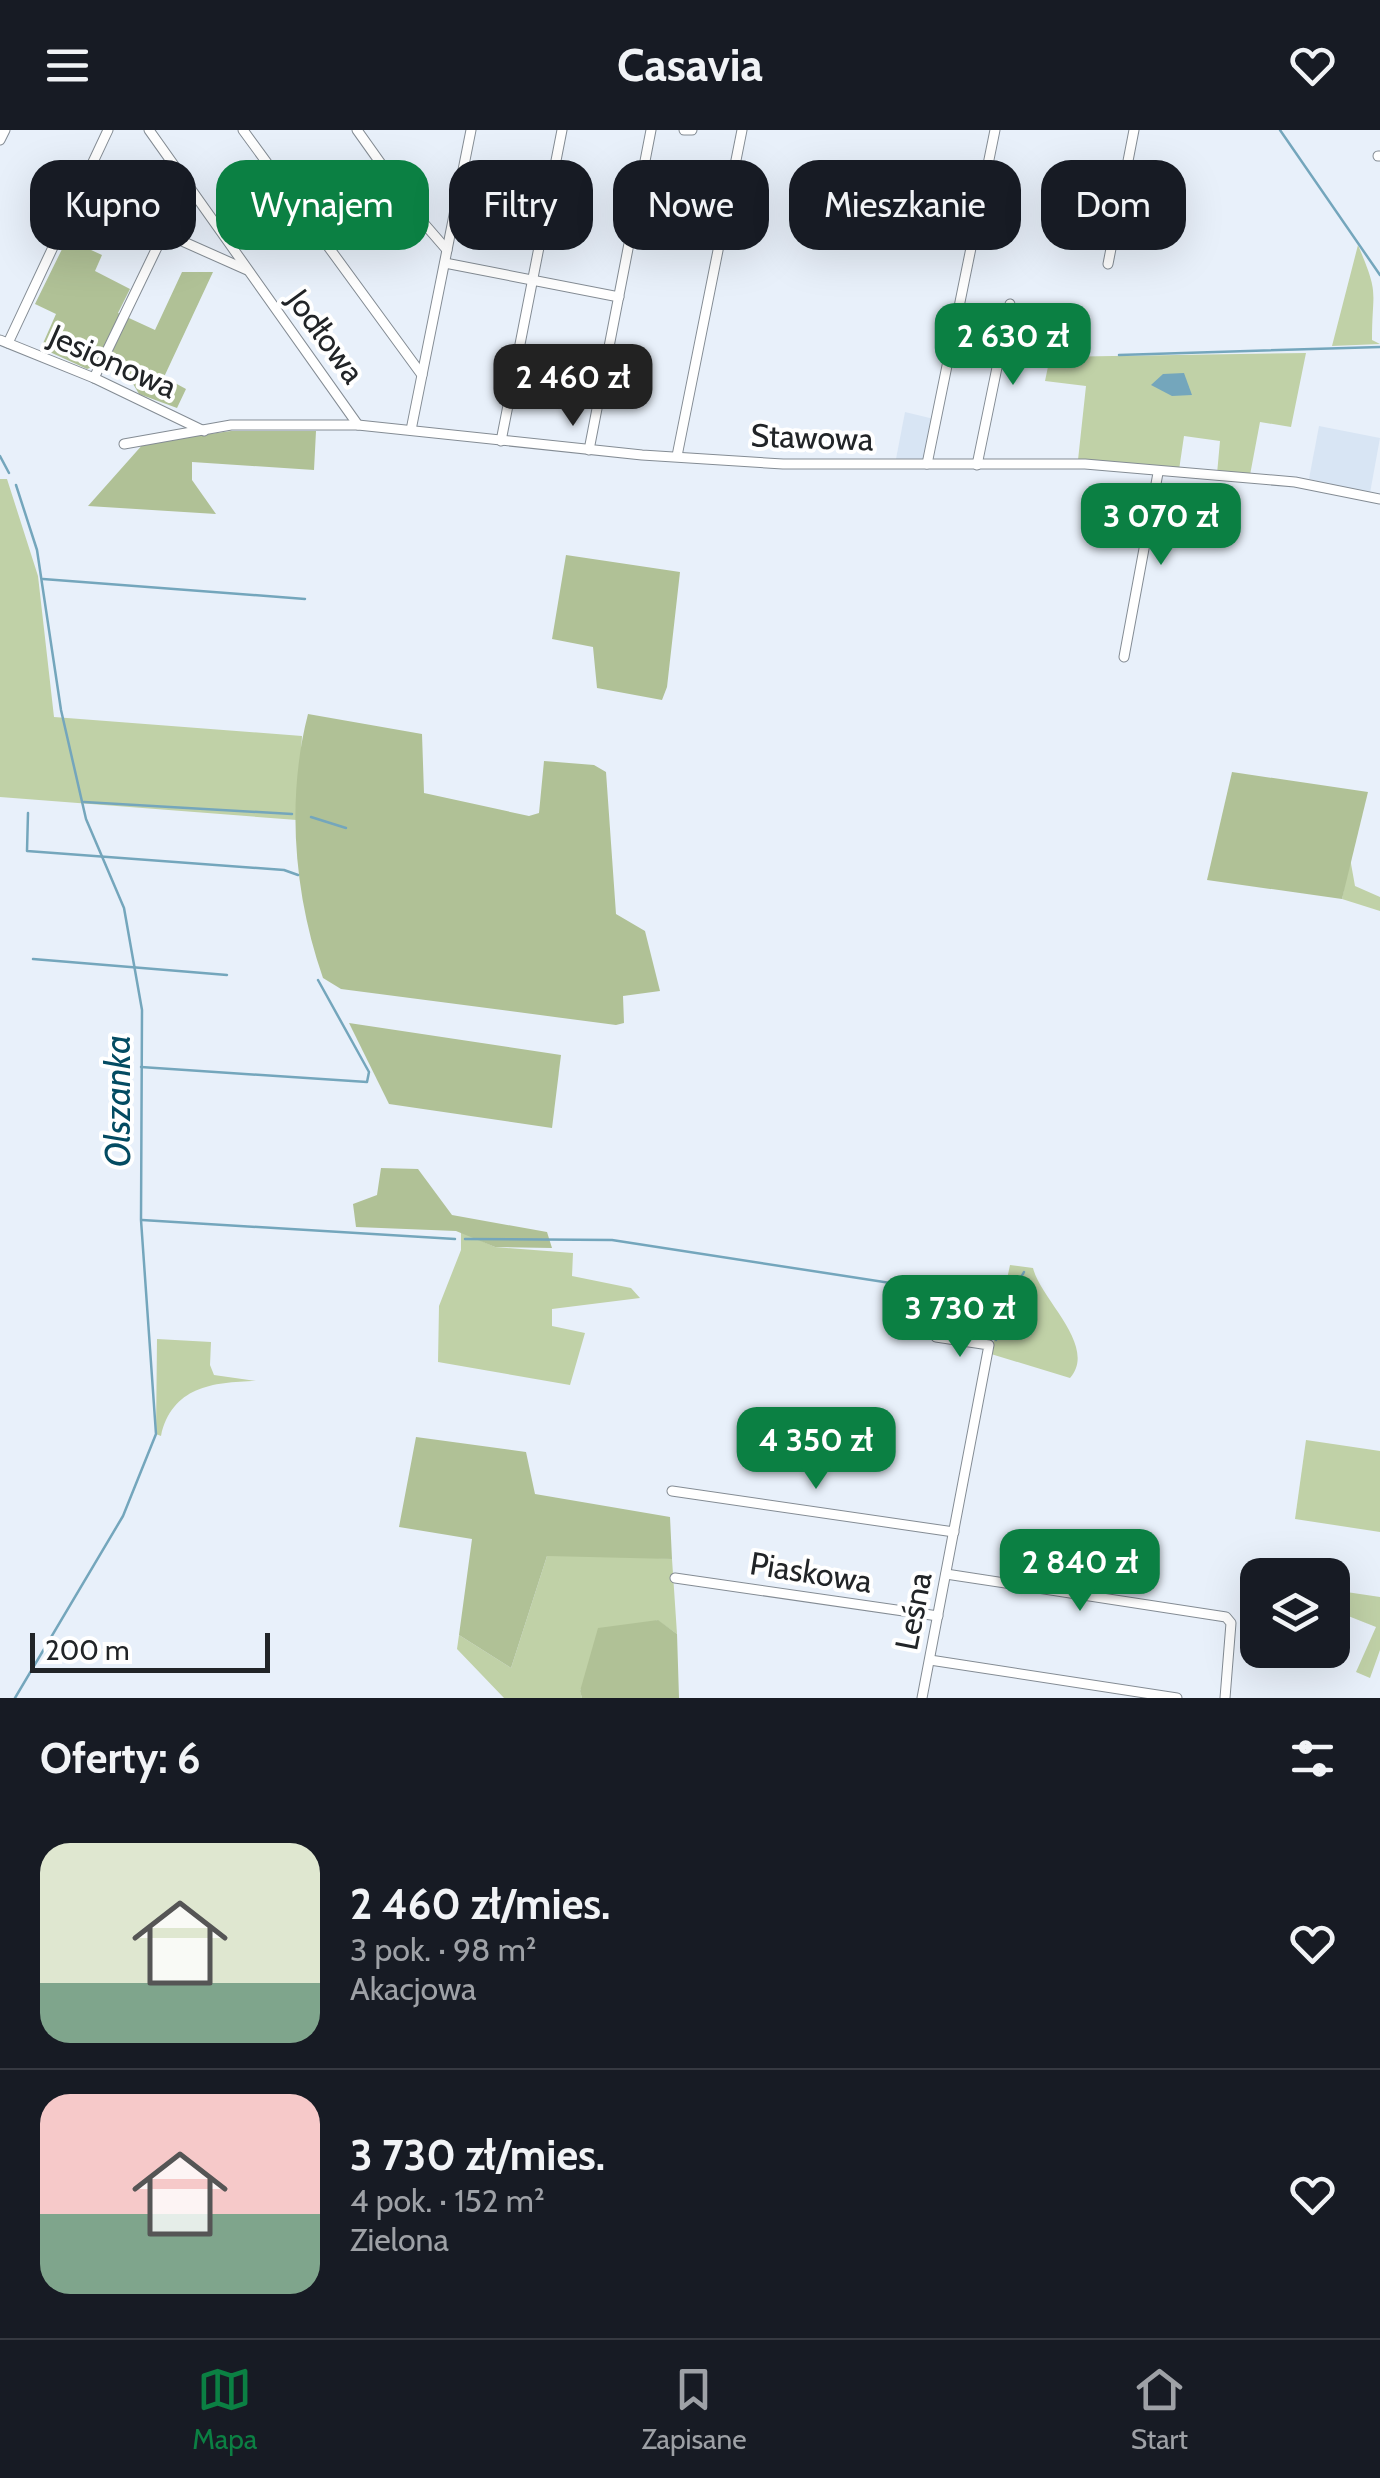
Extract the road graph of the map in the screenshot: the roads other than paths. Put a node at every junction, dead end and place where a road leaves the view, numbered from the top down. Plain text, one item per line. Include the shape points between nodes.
1 (4, 130) edge
2 (108, 130) edge
3 (148, 130) edge
4 (243, 130) edge
5 (357, 130) edge
6 (471, 130) edge
7 (562, 130) edge
8 (651, 130) edge
9 (684, 130) edge
10 (692, 130) edge
11 (742, 130) edge
12 (996, 130) edge
13 (1134, 130) edge
14 (0, 140) edge
15 (448, 250) junction
16 (445, 263) junction
17 (1108, 264) dead end
18 (249, 271) junction
19 (533, 280) junction
20 (618, 297) junction
21 (1010, 304) dead end
22 (4, 342) edge
23 (422, 375) junction
24 (94, 378) junction
25 (358, 424) junction
26 (412, 430) junction
27 (204, 431) junction
28 (500, 441) junction
29 (124, 444) dead end
30 (589, 450) junction
31 (677, 456) junction
32 (927, 464) junction
33 (977, 465) junction
34 (1158, 473) junction
35 (1380, 498) edge
36 (1124, 657) dead end
37 (936, 1337) dead end
38 (672, 1491) dead end
39 (954, 1532) junction
40 (946, 1574) junction
41 (676, 1578) dead end
42 (938, 1616) junction
43 (930, 1660) junction
44 (922, 1698) edge
45 (1177, 1698) edge
46 (1225, 1698) edge

1 - 14 street
2 - 22 street
3 - 18 street, Jodłowa
4 - 23 street
5 - 15 street
6 - 15 street
7 - 19 street
8 - 20 street
9 - 10 street
11 - 31 street
12 - 32 street
13 - 17 street
15 - 16 street
16 - 19 street
16 - 23 street
18 - 24 street via 164,233
18 - 25 street, Jodłowa
19 - 20 street
19 - 28 street
20 - 30 street
21 - 33 street
22 - 24 street, Jesionowa
23 - 26 street
24 - 27 street, Jesionowa
25 - 26 street, Stawowa
25 - 27 street, Stawowa
26 - 28 street, Stawowa
27 - 29 street, Stawowa
28 - 30 street, Stawowa
30 - 31 street, Stawowa
31 - 32 street, Stawowa
32 - 33 street, Stawowa
33 - 34 street, Stawowa via 1085,464
34 - 35 street, Stawowa via 1295,482
34 - 36 street
37 - 39 street, Leśna via 989,1345
38 - 39 street, Leśna
39 - 40 street, Leśna
40 - 42 street, Leśna
40 - 46 street via 1220,1615 1231,1623
41 - 42 street, Piaskowa
42 - 43 street, Leśna
43 - 44 street, Leśna
43 - 45 street

